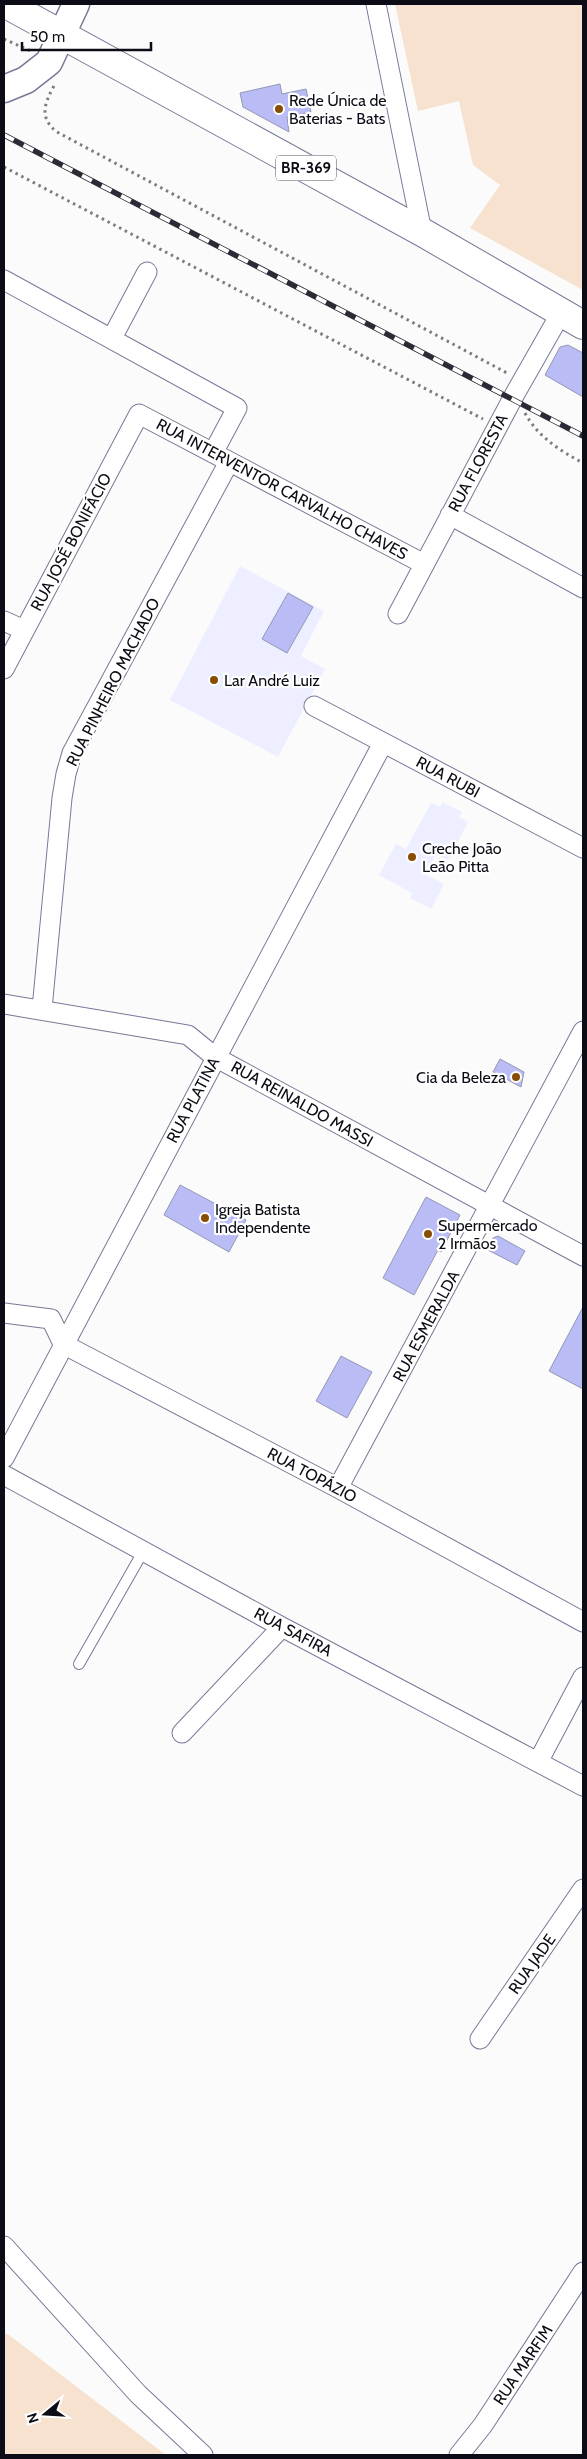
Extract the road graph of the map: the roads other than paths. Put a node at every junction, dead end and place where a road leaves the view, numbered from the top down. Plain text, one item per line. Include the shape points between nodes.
1 (6, 4) edge
2 (76, 4) edge
3 (376, 4) edge
4 (57, 22) edge
5 (27, 58) edge
6 (4, 88) edge
7 (422, 232) junction
8 (147, 272) dead end
9 (4, 280) edge
10 (572, 319) edge
11 (112, 338) junction
12 (139, 414) joint
13 (221, 458) junction
14 (450, 515) junction
15 (424, 564) junction
16 (583, 588) edge
17 (398, 614) dead end
18 (4, 620) edge
19 (24, 630) junction
20 (4, 669) edge
21 (314, 706) dead end
22 (383, 743) junction
23 (583, 848) edge
24 (4, 1004) edge
25 (42, 1009) junction
26 (583, 1031) edge
27 (215, 1057) junction
28 (491, 1206) junction
29 (583, 1256) edge
30 (4, 1313) edge
31 (51, 1319) junction
32 (75, 1322) junction
33 (64, 1344) junction
34 (4, 1458) edge
35 (4, 1474) edge
36 (338, 1488) junction
37 (144, 1550) junction
38 (583, 1622) edge
39 (282, 1627) junction
40 (78, 1664) dead end
41 (583, 1677) edge
42 (182, 1733) dead end
43 (538, 1762) junction
44 (583, 1786) edge
45 (583, 1889) edge
46 (480, 2039) dead end
47 (4, 2246) edge
48 (583, 2272) edge
49 (204, 2455) edge
50 (459, 2455) edge

1 - 4 main road, BR-369
2 - 4 main road
3 - 7 street
4 - 5 main road
4 - 7 main road, BR-369
5 - 6 main road via 26,80
7 - 10 main road, BR-369
8 - 11 street
9 - 11 street
10 - 14 street, RUA FLORESTA via 516,392
11 - 13 street, RUA PINHEIRO MACHADO via 238,408
12 - 13 street, RUA INTERVENTOR CARVALHO CHAVES
12 - 19 street, RUA JOSÉ BONIFÁCIO
13 - 15 street, RUA INTERVENTOR CARVALHO CHAVES
13 - 25 street, RUA PINHEIRO MACHADO via 72,753 62,798
14 - 15 street, RUA FLORESTA
14 - 16 street
15 - 17 street, RUA FLORESTA
18 - 19 street
19 - 20 street, RUA JOSÉ BONIFÁCIO
21 - 22 street, RUA RUBI
22 - 23 street, RUA RUBI
22 - 27 street, RUA PLATINA
24 - 25 street, RUA REINALDO MASSI
25 - 27 street, RUA REINALDO MASSI via 188,1035
26 - 28 street, RUA ESMERALDA
27 - 28 street, RUA REINALDO MASSI
27 - 32 street, RUA PLATINA
28 - 29 street, RUA REINALDO MASSI
28 - 36 street, RUA ESMERALDA
30 - 31 street
31 - 32 street
31 - 33 street
32 - 33 street, RUA PLATINA
33 - 34 street, RUA PLATINA
33 - 36 street, RUA TOPÁZIO
35 - 37 street, RUA SAFIRA
36 - 38 street, RUA TOPÁZIO
37 - 39 street, RUA SAFIRA
37 - 40 lane
39 - 42 street
39 - 43 street, RUA SAFIRA
41 - 43 street
43 - 44 street, RUA SAFIRA
45 - 46 street, RUA JADE
47 - 49 street via 138,2394
48 - 50 street, RUA MARFIM via 483,2425

